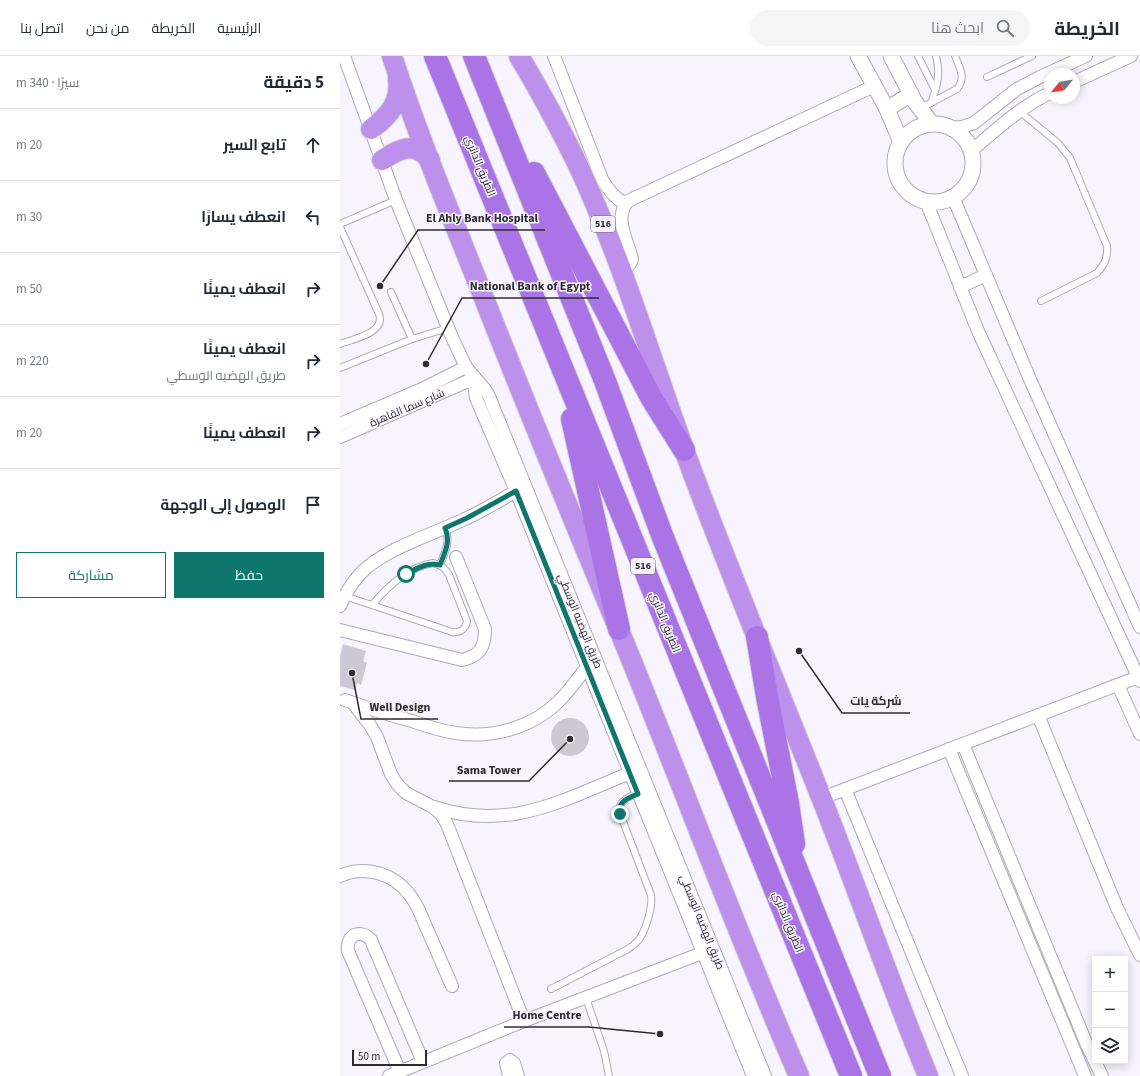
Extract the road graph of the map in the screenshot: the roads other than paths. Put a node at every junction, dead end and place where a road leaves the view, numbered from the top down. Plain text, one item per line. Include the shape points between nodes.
1 (344, 56) edge
2 (435, 56) edge
3 (474, 56) edge
4 (519, 56) edge
5 (554, 56) edge
6 (858, 56) edge
7 (891, 56) edge
8 (918, 56) edge
9 (936, 56) edge
10 (955, 56) edge
11 (1032, 56) edge
12 (1086, 56) edge
13 (1131, 56) edge
14 (395, 65) edge
15 (987, 76) dead end
16 (1080, 79) edge
17 (874, 86) junction
18 (935, 90) junction
19 (911, 94) junction
20 (1044, 96) edge
21 (925, 106) junction
22 (887, 109) junction
23 (496, 111) junction
24 (1019, 111) junction
25 (932, 124) junction
26 (951, 128) junction
27 (371, 129) junction
28 (901, 142) junction
29 (971, 151) junction
30 (382, 160) junction
31 (430, 160) junction
32 (953, 197) junction
33 (396, 200) junction
34 (926, 201) junction
35 (625, 204) junction
36 (340, 226) edge
37 (621, 270) junction
38 (986, 275) junction
39 (592, 282) junction
40 (960, 287) junction
41 (391, 292) dead end
42 (1041, 300) dead end
43 (448, 328) junction
44 (412, 339) junction
45 (340, 344) edge
46 (558, 358) junction
47 (466, 367) junction
48 (340, 368) edge
49 (474, 378) junction
50 (424, 395) junction
51 (667, 400) junction
52 (340, 424) edge
53 (340, 437) edge
54 (684, 450) junction
55 (521, 489) junction
56 (445, 528) junction
57 (456, 557) dead end
58 (440, 565) junction
59 (342, 601) edge
60 (372, 605) junction
61 (1140, 627) edge
62 (619, 629) junction
63 (340, 630) edge
64 (757, 638) junction
65 (587, 667) junction
66 (1139, 679) edge
67 (1118, 685) junction
68 (1038, 715) junction
69 (615, 722) junction
70 (1140, 734) edge
71 (963, 744) junction
72 (949, 749) junction
73 (630, 773) junction
74 (846, 789) junction
75 (638, 794) junction
76 (822, 798) junction
77 (433, 807) junction
78 (996, 823) junction
79 (982, 829) junction
80 (795, 869) junction
81 (340, 876) edge
82 (1041, 932) junction
83 (1027, 937) junction
84 (708, 951) junction
85 (1140, 955) edge
86 (452, 986) dead end
87 (551, 989) dead end
88 (586, 998) junction
89 (524, 1021) junction
90 (1092, 1055) edge
91 (1092, 1057) edge
92 (423, 1062) junction
93 (1079, 1063) junction
94 (1096, 1064) edge
95 (394, 1074) edge
96 (508, 1076) edge
97 (518, 1076) edge
98 (609, 1076) edge
99 (753, 1076) edge
100 (765, 1076) edge
101 (799, 1076) edge
102 (851, 1076) edge
103 (880, 1076) edge
104 (928, 1076) edge
105 (962, 1076) edge
106 (1085, 1076) edge
107 (1102, 1076) edge

1 - 27 street, طريق الهضبه الوسطي
2 - 46 highway, الطريق الدائري / 516
3 - 23 highway, 516
4 - 37 highway, 516 via 549,107 578,165
5 - 35 street via 602,179 613,195
6 - 17 street
7 - 19 street
8 - 18 lane
9 - 18 lane via 939,73
10 - 21 lane via 962,75 960,85
11 - 15 lane
12 - 26 street via 1023,86 974,123
13 - 16 street
14 - 27 highway via 398,91 394,107
14 - 31 highway, 516
17 - 22 street
17 - 35 street
18 - 21 lane
19 - 21 street
19 - 22 street
20 - 24 street
21 - 25 street
22 - 28 street
23 - 39 highway, 516 via 532,168
23 - 80 highway, 516 via 605,381 662,535
24 - 29 street
24 - 42 lane via 1058,143 1070,158 1107,246 1106,260 1097,272
25 - 26 street
25 - 28 street via 915,129
26 - 29 street via 963,137
27 - 30 street, طريق الهضبه الوسطي
28 - 34 street via 896,159 898,178 910,193
29 - 32 street via 973,160 970,177 966,185
30 - 31 highway via 397,151 410,148 421,152
30 - 33 street, طريق الهضبه الوسطي
31 - 62 highway, 516 via 530,415
32 - 34 street via 935,202
32 - 38 street
33 - 36 lane
33 - 43 street, طريق الهضبه الوسطي
34 - 40 street
35 - 37 street via 622,226 632,259 630,264
36 - 45 lane via 380,320 374,331
37 - 51 highway, 516
38 - 40 street
38 - 61 street
39 - 51 highway, 516 via 611,308
39 - 54 highway, 516 via 652,399
40 - 66 street
41 - 44 lane
43 - 44 lane
43 - 47 street, طريق الهضبه الوسطي
44 - 48 lane
46 - 62 highway, 516
46 - 102 highway, الطريق الدائري / 516
47 - 49 street, طريق الهضبه الوسطي
47 - 50 street, شارع سما القاهرة
49 - 50 street, شارع سما القاهرة
49 - 55 street, طريق الهضبه الوسطي via 488,394
50 - 52 street, شارع سما القاهرة
50 - 53 street, شارع سما القاهرة
51 - 54 highway, 516
54 - 64 highway, 516
55 - 56 street
55 - 65 street, طريق الهضبه الوسطي
55 - 69 street, طريق الهضبه الوسطي
56 - 58 lane via 449,539
56 - 59 street via 379,559 361,573
57 - 63 street via 485,629 483,646 478,653 462,660
58 - 60 lane via 426,564 406,574
58 - 60 lane via 449,575 467,621 463,630 452,632
59 - 60 lane
62 - 101 highway, 516 via 735,923
64 - 76 highway, 516
64 - 80 highway, 516 via 788,803
65 - 69 street, طريق الهضبه الوسطي
65 - 77 street via 560,701 542,715 522,726 501,732 456,734 349,701 370,725 397,784 406,793
66 - 67 street
67 - 68 street
67 - 70 street
68 - 71 street
68 - 85 street via 1117,908
69 - 73 street, طريق الهضبه الوسطي
69 - 84 street, طريق الهضبه الوسطي
71 - 72 street
71 - 78 street
72 - 74 street
72 - 79 street
73 - 75 street, طريق الهضبه الوسطي
73 - 77 street via 520,814 476,816 447,812
74 - 76 street
74 - 105 street
75 - 84 street, طريق الهضبه الوسطي
75 - 87 lane via 624,800 619,811 651,895 650,908 642,933 628,949
76 - 104 highway, 516
77 - 89 street via 447,824
78 - 79 street
78 - 82 street
79 - 83 street
80 - 103 highway, 516
81 - 86 street via 356,871 376,872 405,889 415,901
82 - 83 street
82 - 90 street
83 - 93 street
84 - 88 street
84 - 99 street, طريق الهضبه الوسطي
84 - 100 street, طريق الهضبه الوسطي
88 - 89 street
88 - 98 lane via 604,1051
89 - 92 street
91 - 93 street
92 - 95 street
92 - 95 street via 371,940 360,934 355,935 347,944 348,950
93 - 106 street
94 - 107 street
96 - 97 street via 506,1063 510,1060 514,1063

